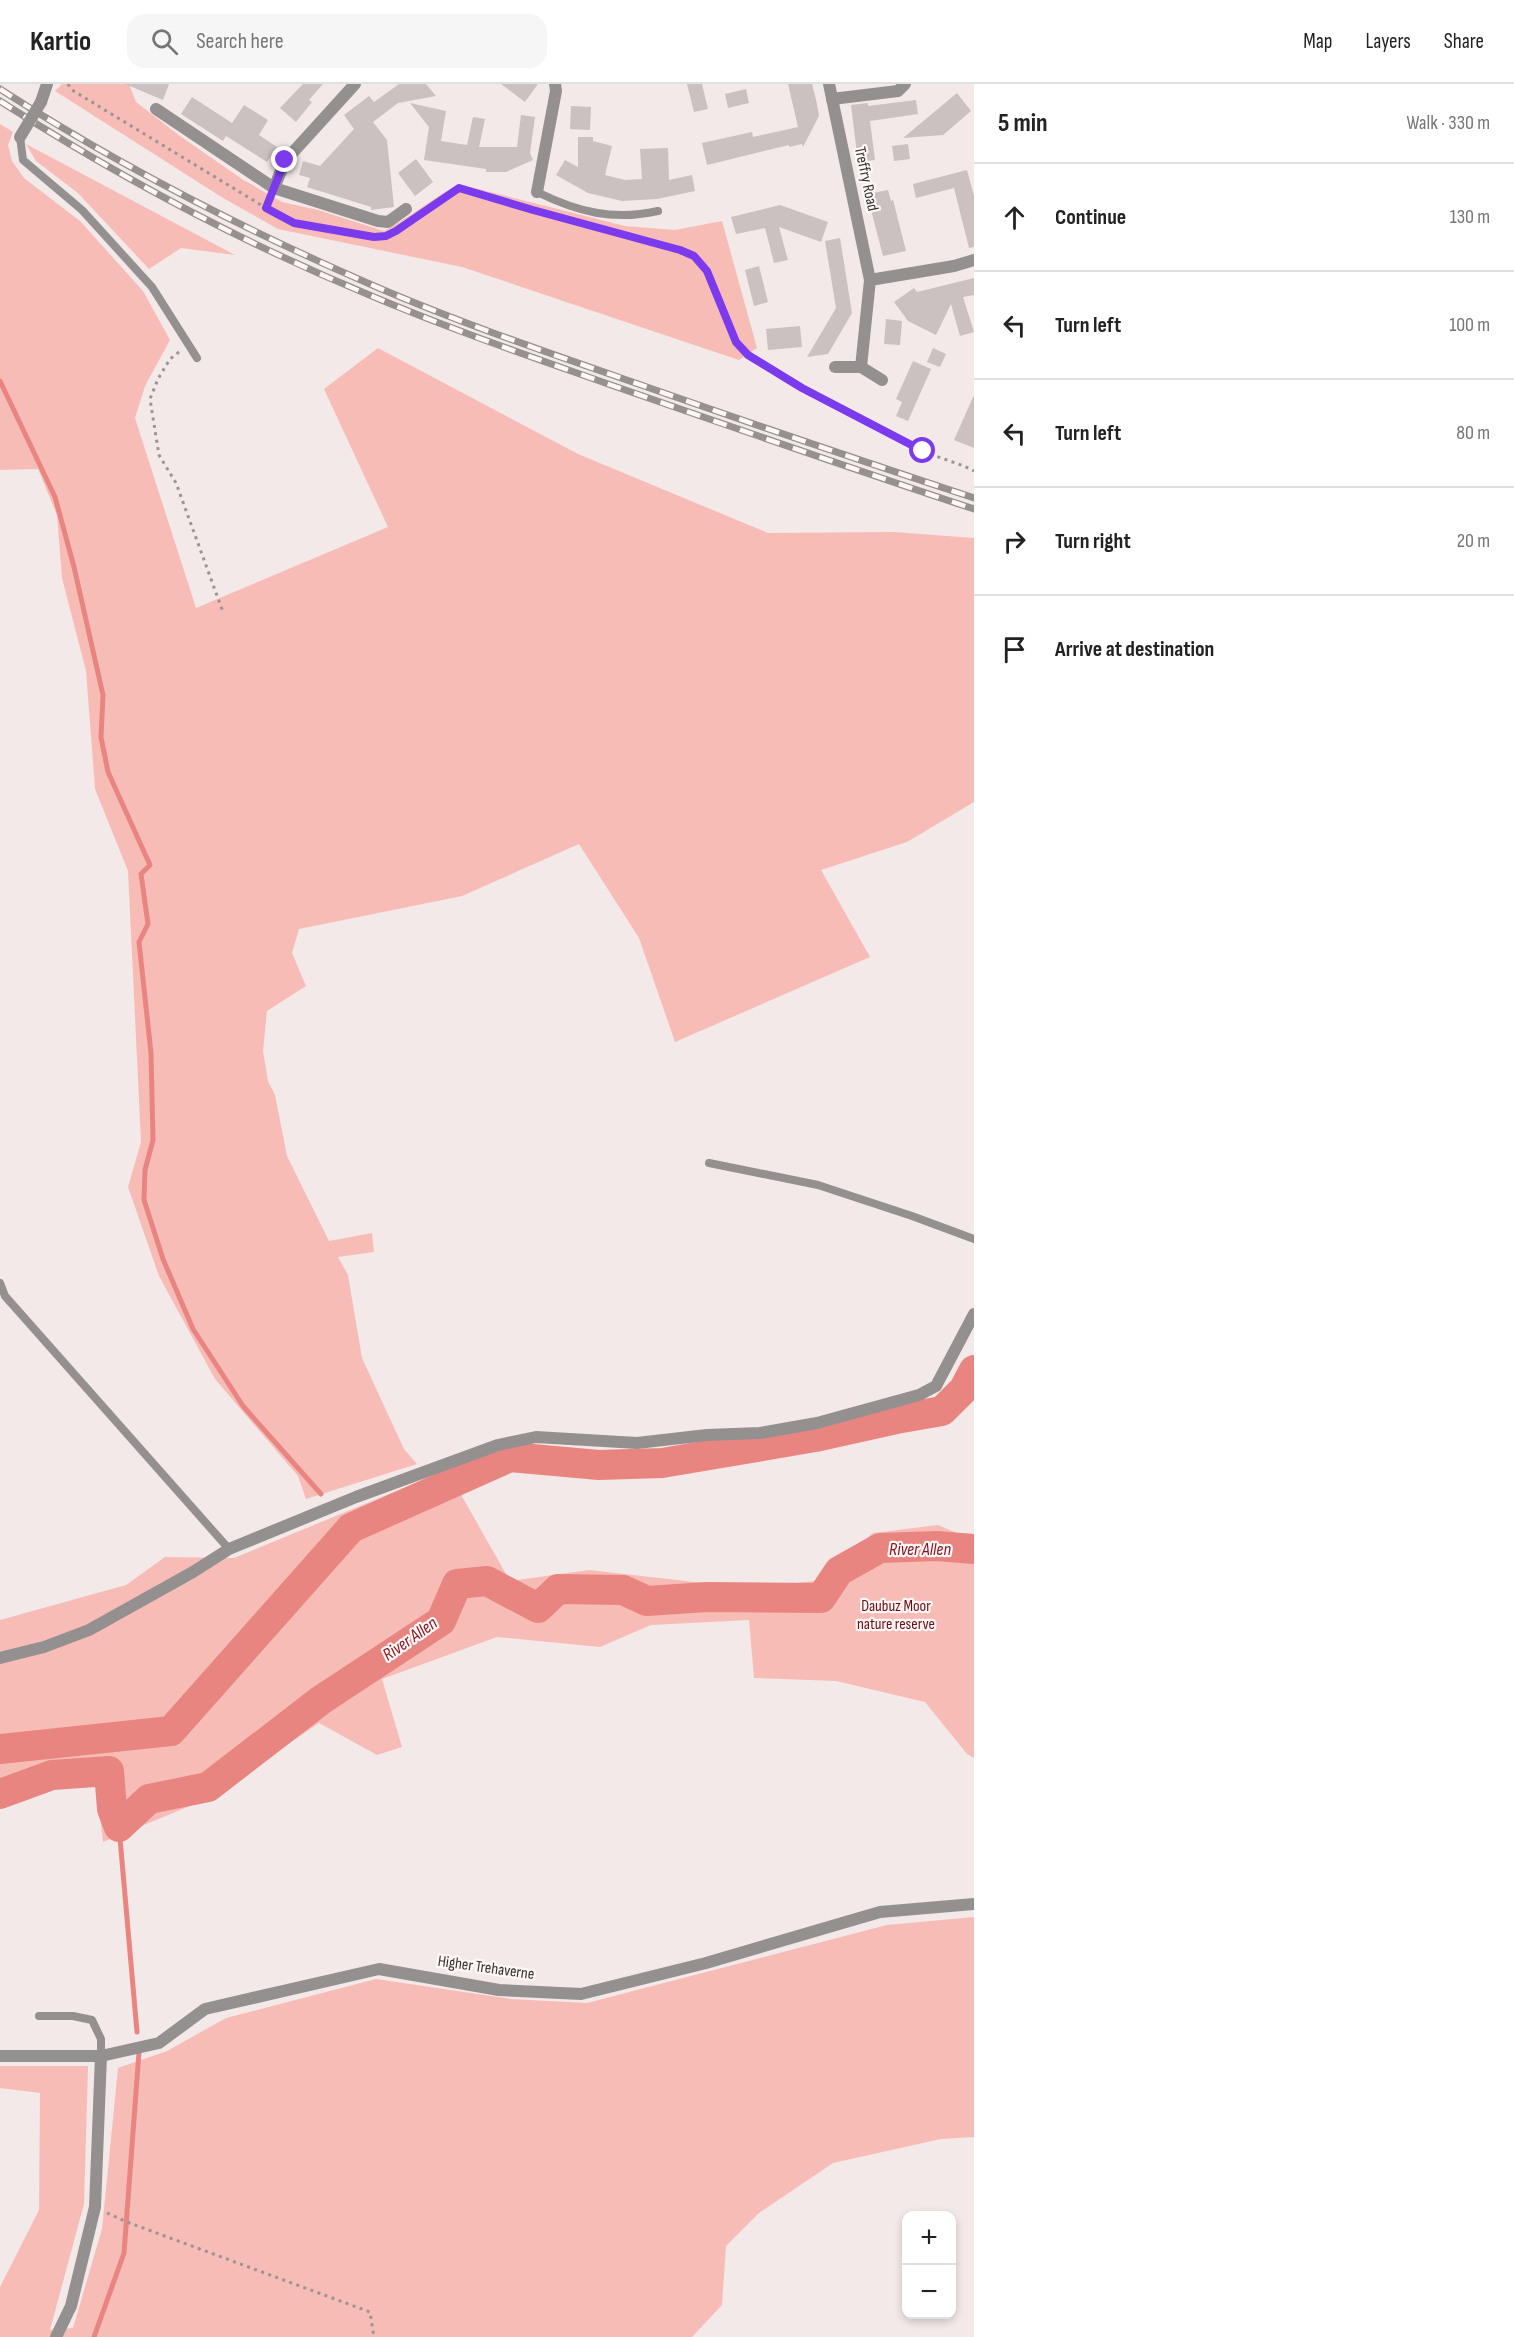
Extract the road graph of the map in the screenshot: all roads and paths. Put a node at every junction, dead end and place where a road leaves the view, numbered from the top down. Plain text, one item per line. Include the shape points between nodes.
1 (47, 84) edge
2 (68, 84) edge
3 (355, 84) edge
4 (555, 84) edge
5 (829, 84) edge
6 (905, 84) edge
7 (832, 99) junction
8 (156, 110) dead end
9 (20, 137) joint
10 (274, 188) junction
11 (537, 192) joint
12 (266, 208) junction
13 (658, 211) dead end
14 (411, 213) joint
15 (386, 236) dead end
16 (974, 260) edge
17 (870, 280) junction
18 (188, 345) junction
19 (197, 358) dead end
20 (835, 367) dead end
21 (861, 367) junction
22 (882, 380) dead end
23 (974, 471) edge
24 (223, 612) dead end
25 (709, 1163) dead end
26 (974, 1239) edge
27 (0, 1283) edge
28 (974, 1314) edge
29 (229, 1549) junction
30 (0, 1658) edge
31 (974, 1904) edge
32 (39, 2016) dead end
33 (0, 2056) edge
34 (101, 2056) junction
35 (95, 2207) junction
36 (56, 2337) edge
37 (374, 2337) edge

1 - 9 street, bridge
2 - 12 path
3 - 10 street via 285,160
4 - 11 street
5 - 7 street, Treffry Road
6 - 7 street via 898,91
7 - 17 street, Treffry Road
8 - 10 street
9 - 18 lane via 22,160 82,210 152,287
10 - 12 path
10 - 14 street via 378,221 388,222
11 - 13 lane via 608,216
12 - 15 path via 294,223
14 - 23 path via 459,188 694,256 707,271 736,342 748,355 923,451
16 - 17 street
17 - 21 street, Treffry Road
18 - 19 lane
18 - 24 path via 170,359 150,399 159,455 176,483
20 - 21 street
21 - 22 street
25 - 26 lane via 818,1185
27 - 29 lane via 5,1296
28 - 29 street via 936,1386 919,1395 817,1423 760,1433 637,1443 536,1437 498,1445
29 - 30 street via 89,1630
31 - 34 street, Higher Trehaverne via 880,1912 706,1963 581,1994 499,1990 379,1969 205,2009 159,2043
32 - 34 lane via 92,2020 102,2040
33 - 34 street, Higher Trehaverne
34 - 35 street
35 - 36 street via 71,2306
35 - 37 path via 370,2312

